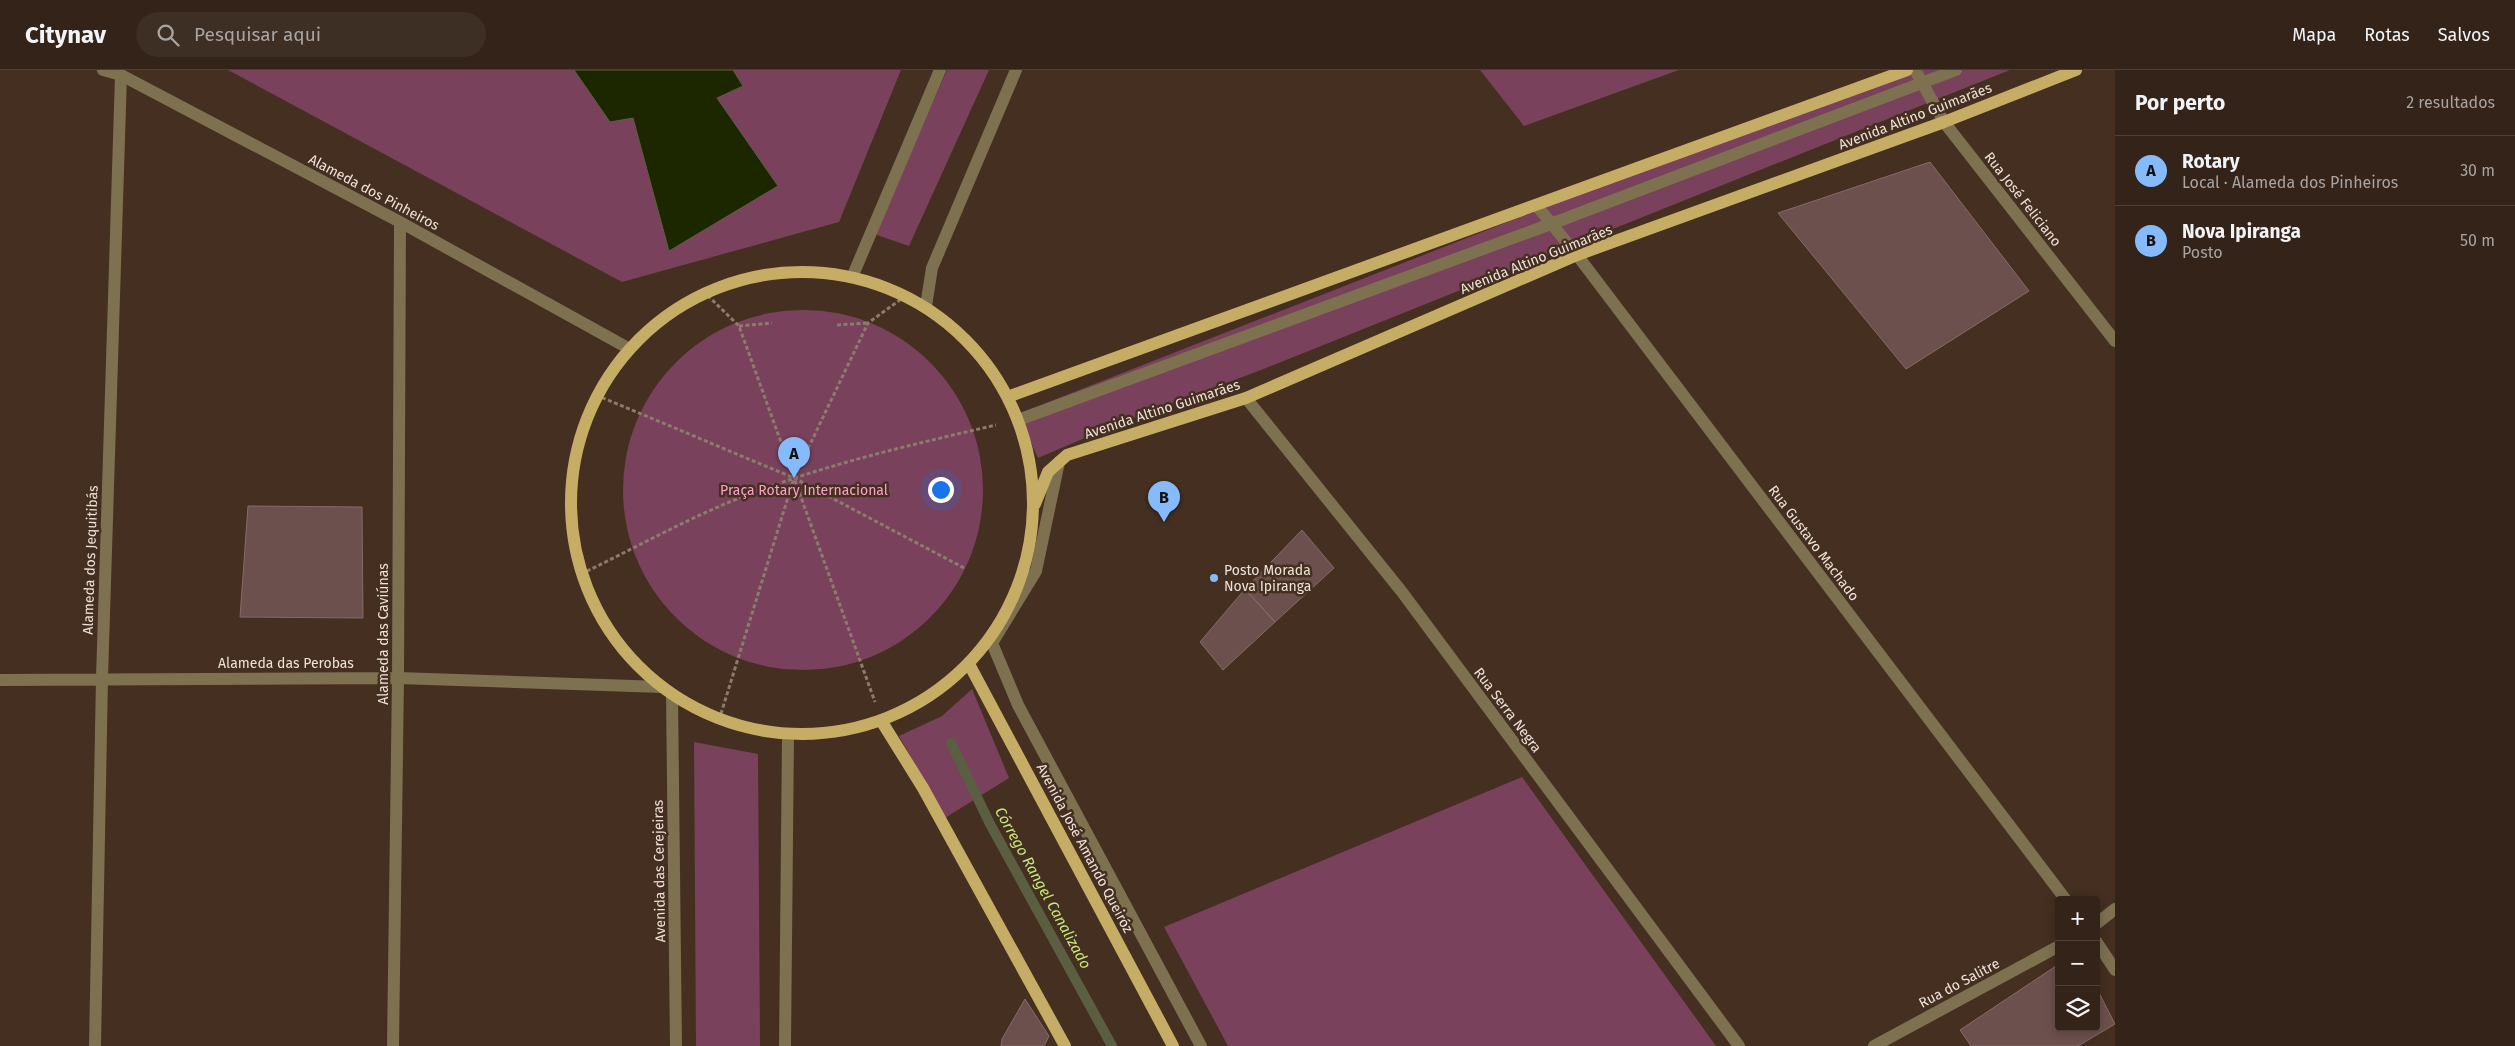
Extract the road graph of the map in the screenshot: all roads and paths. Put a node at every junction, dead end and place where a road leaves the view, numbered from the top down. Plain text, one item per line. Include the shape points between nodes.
1 (103, 70) edge
2 (940, 70) edge
3 (1016, 70) edge
4 (1907, 70) edge
5 (1915, 70) edge
6 (1956, 70) edge
7 (2076, 70) edge
8 (121, 75) junction
9 (1922, 84) junction
10 (1944, 122) junction
11 (1536, 206) junction
12 (400, 222) junction
13 (1551, 224) junction
14 (1578, 256) junction
15 (853, 275) junction
16 (703, 291) junction
17 (907, 295) junction
18 (926, 306) junction
19 (868, 323) junction
20 (772, 324) dead end
21 (837, 325) dead end
22 (739, 326) junction
23 (2115, 341) edge
24 (628, 348) junction
25 (596, 395) junction
26 (1013, 395) junction
27 (1246, 398) junction
28 (1018, 420) junction
29 (1059, 462) junction
30 (794, 478) junction
31 (1034, 506) junction
32 (966, 569) dead end
33 (581, 574) junction
34 (969, 664) junction
35 (102, 678) junction
36 (398, 678) junction
37 (0, 680) edge
38 (667, 691) junction
39 (719, 720) junction
40 (882, 722) junction
41 (788, 735) junction
42 (2063, 896) edge
43 (2115, 909) edge
44 (2100, 921) edge
45 (2100, 947) edge
46 (2055, 948) edge
47 (2115, 970) edge
48 (95, 1046) edge
49 (394, 1046) edge
50 (676, 1046) edge
51 (785, 1046) edge
52 (1066, 1046) edge
53 (1173, 1046) edge
54 (1201, 1046) edge
55 (1739, 1046) edge
56 (1874, 1046) edge

1 - 8 street, Alameda dos Pinheiros
2 - 15 street
3 - 18 street via 932,268
4 - 11 main road
5 - 9 street, Rua José Feliciano
6 - 9 street
7 - 10 main road, Avenida Altino Guimarães
8 - 12 street, Alameda dos Pinheiros
8 - 35 street, Alameda dos Jequitibás
9 - 10 street, Rua José Feliciano
9 - 13 street
10 - 14 main road, Avenida Altino Guimarães
10 - 23 street, Rua José Feliciano
11 - 13 street, Rua Gustavo Machado
11 - 26 main road
12 - 24 street, Alameda dos Pinheiros
12 - 36 street, Alameda das Caviúnas
13 - 14 street, Rua Gustavo Machado
13 - 28 street
14 - 27 main road, Avenida Altino Guimarães
14 - 42 street, Rua Gustavo Machado
15 - 16 main road via 777,271
15 - 17 main road
16 - 22 path
16 - 24 main road via 664,315
17 - 18 main road
17 - 19 path
18 - 26 main road via 965,338
19 - 21 path
19 - 30 path
20 - 22 path
22 - 30 path
24 - 25 main road
25 - 30 path
25 - 33 main road via 575,452 571,514
26 - 28 main road
27 - 29 main road, Avenida Altino Guimarães via 1067,455
27 - 55 street, Rua Serra Negra via 1402,592
28 - 30 path via 845,461
28 - 31 main road via 1030,462
29 - 31 main road, Avenida Altino Guimarães via 1048,472
29 - 54 street via 1036,571 992,643 1018,704
30 - 32 path
30 - 33 path via 731,501
30 - 39 path
30 - 40 path
31 - 34 main road via 1026,564 1008,609
33 - 38 main road via 606,625 640,669
34 - 40 main road via 929,698
34 - 53 main road, Avenida José Amando Queiróz
35 - 36 street, Alameda das Perobas
35 - 37 street, Alameda das Perobas
35 - 48 street, Alameda dos Jequitibás
36 - 38 street, Alameda das Perobas
36 - 49 street, Alameda das Caviúnas
38 - 39 main road
38 - 50 street, Avenida das Cerejeiras
39 - 41 main road via 753,730
40 - 41 main road via 836,733
40 - 52 main road via 923,788
41 - 51 street
43 - 44 street
45 - 47 street
46 - 56 street, Rua do Salitre

